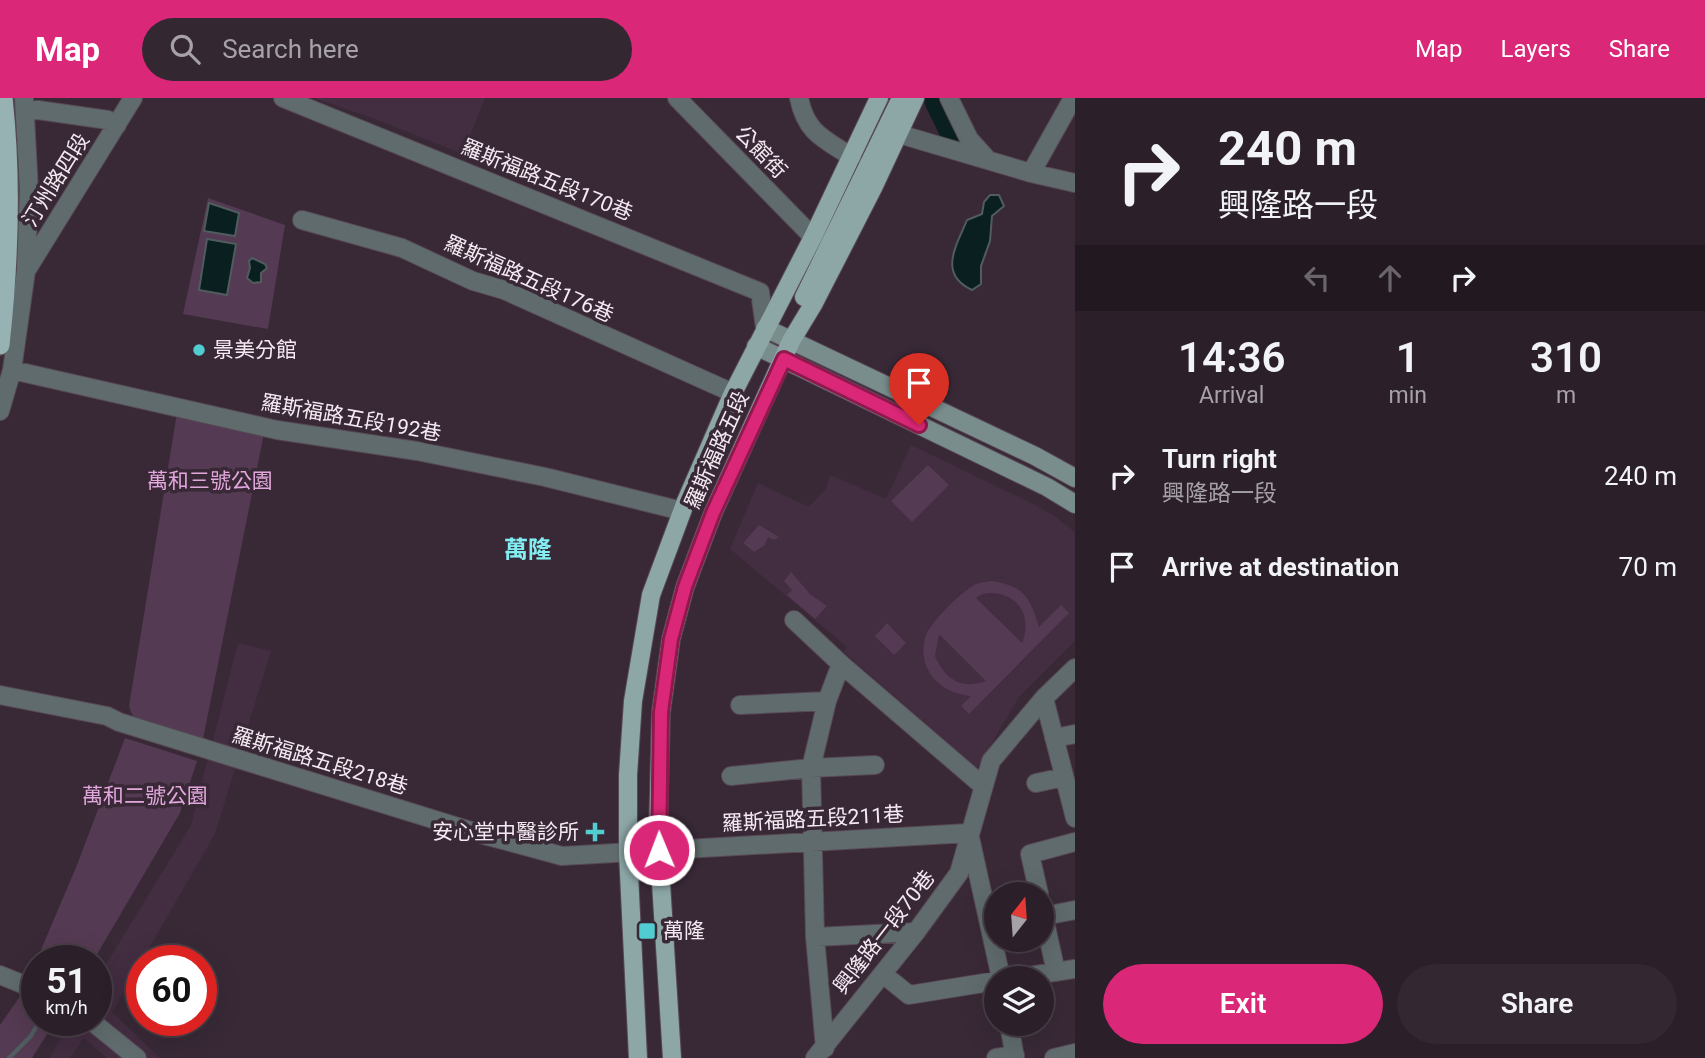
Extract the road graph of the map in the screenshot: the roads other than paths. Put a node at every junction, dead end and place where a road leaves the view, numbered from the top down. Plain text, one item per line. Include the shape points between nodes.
1 (2, 98) edge
2 (133, 98) edge
3 (283, 98) edge
4 (677, 98) edge
5 (799, 98) edge
6 (879, 98) edge
7 (901, 98) edge
8 (915, 98) edge
9 (949, 98) edge
10 (1073, 98) edge
11 (24, 105) edge
12 (117, 125) junction
13 (899, 134) junction
14 (852, 157) junction
15 (987, 159) junction
16 (1031, 173) junction
17 (1075, 183) edge
18 (302, 220) dead end
19 (813, 237) junction
20 (26, 271) junction
21 (765, 328) junction
22 (0, 334) edge
23 (791, 341) junction
24 (0, 345) edge
25 (756, 346) junction
26 (784, 359) junction
27 (12, 370) junction
28 (733, 393) junction
29 (0, 411) edge
30 (1075, 478) edge
31 (1075, 504) edge
32 (682, 511) junction
33 (794, 620) dead end
34 (841, 664) junction
35 (1075, 668) edge
36 (0, 695) edge
37 (1044, 698) junction
38 (827, 701) junction
39 (740, 705) dead end
40 (1075, 734) edge
41 (1054, 738) junction
42 (875, 765) dead end
43 (811, 768) junction
44 (731, 776) dead end
45 (1065, 777) junction
46 (1037, 783) dead end
47 (983, 786) junction
48 (1074, 809) edge
49 (969, 833) junction
50 (812, 842) junction
51 (1075, 842) edge
52 (659, 850) junction
53 (628, 853) junction
54 (1036, 882) edge
55 (1075, 909) edge
56 (1054, 910) edge
57 (916, 932) junction
58 (815, 937) junction
59 (1052, 952) edge
60 (998, 966) edge
61 (1075, 969) edge
62 (1056, 972) joint
63 (883, 974) junction
64 (0, 975) edge
65 (21, 983) edge
66 (984, 983) edge
67 (110, 1036) edge
68 (1011, 1036) edge
69 (822, 1053) edge
70 (1075, 1053) edge
71 (1015, 1056) edge
72 (137, 1058) edge
73 (638, 1058) edge
74 (672, 1058) edge
75 (996, 1058) edge
76 (1054, 1058) edge

1 - 22 highway via 7,235
1 - 24 highway via 9,231
2 - 12 street, 汀州路四段
3 - 21 street, 羅斯福路五段170巷 via 760,292
4 - 19 street, 公館街
5 - 14 street via 803,118
6 - 14 main road, 羅斯福路五段
7 - 23 main road via 803,298
8 - 13 main road, 羅斯福路五段
9 - 15 street via 969,139
10 - 16 street
11 - 12 street
11 - 20 street via 29,190
12 - 20 street, 汀州路四段
13 - 15 street
13 - 23 main road, 羅斯福路五段
14 - 19 main road, 羅斯福路五段
15 - 16 street
16 - 17 street
18 - 28 street, 羅斯福路五段176巷 via 402,248
19 - 21 main road, 羅斯福路五段
20 - 27 street, 汀州路四段
21 - 23 main road
21 - 25 main road, 羅斯福路五段
23 - 26 main road, 羅斯福路五段
23 - 30 main road
25 - 26 main road
25 - 28 main road, 羅斯福路五段
26 - 31 main road
26 - 52 main road, 羅斯福路五段 via 713,513 671,639 661,712
27 - 29 street, 汀州路四段
27 - 32 street, 羅斯福路五段192巷 via 277,430 545,477
28 - 32 main road, 羅斯福路五段
32 - 53 main road, 羅斯福路五段 via 651,595 633,701
33 - 34 street
34 - 38 street
34 - 47 street
35 - 37 street, 興隆路一段70巷
36 - 53 street, 羅斯福路五段218巷 via 107,716 264,768 562,856
37 - 41 street
37 - 47 street, 興隆路一段70巷 via 991,761
38 - 39 street
38 - 43 street
40 - 41 street
41 - 45 street
42 - 43 street
43 - 44 street
43 - 50 street
45 - 46 street
45 - 48 street
47 - 49 street, 興隆路一段70巷
49 - 50 street, 羅斯福路五段211巷
49 - 57 street, 興隆路一段70巷 via 959,873
49 - 60 street
50 - 52 street, 羅斯福路五段211巷
50 - 58 street
51 - 54 street via 1030,854
52 - 53 street, 羅斯福路五段218巷
52 - 74 main road, 羅斯福路五段
53 - 73 main road, 羅斯福路五段
55 - 56 street
57 - 58 street
57 - 63 street, 興隆路一段70巷
58 - 69 street
59 - 62 street
61 - 62 street
63 - 66 street via 909,995
63 - 69 street, 興隆路一段70巷
64 - 65 street
67 - 72 street
68 - 71 street
70 - 76 street
71 - 75 street

